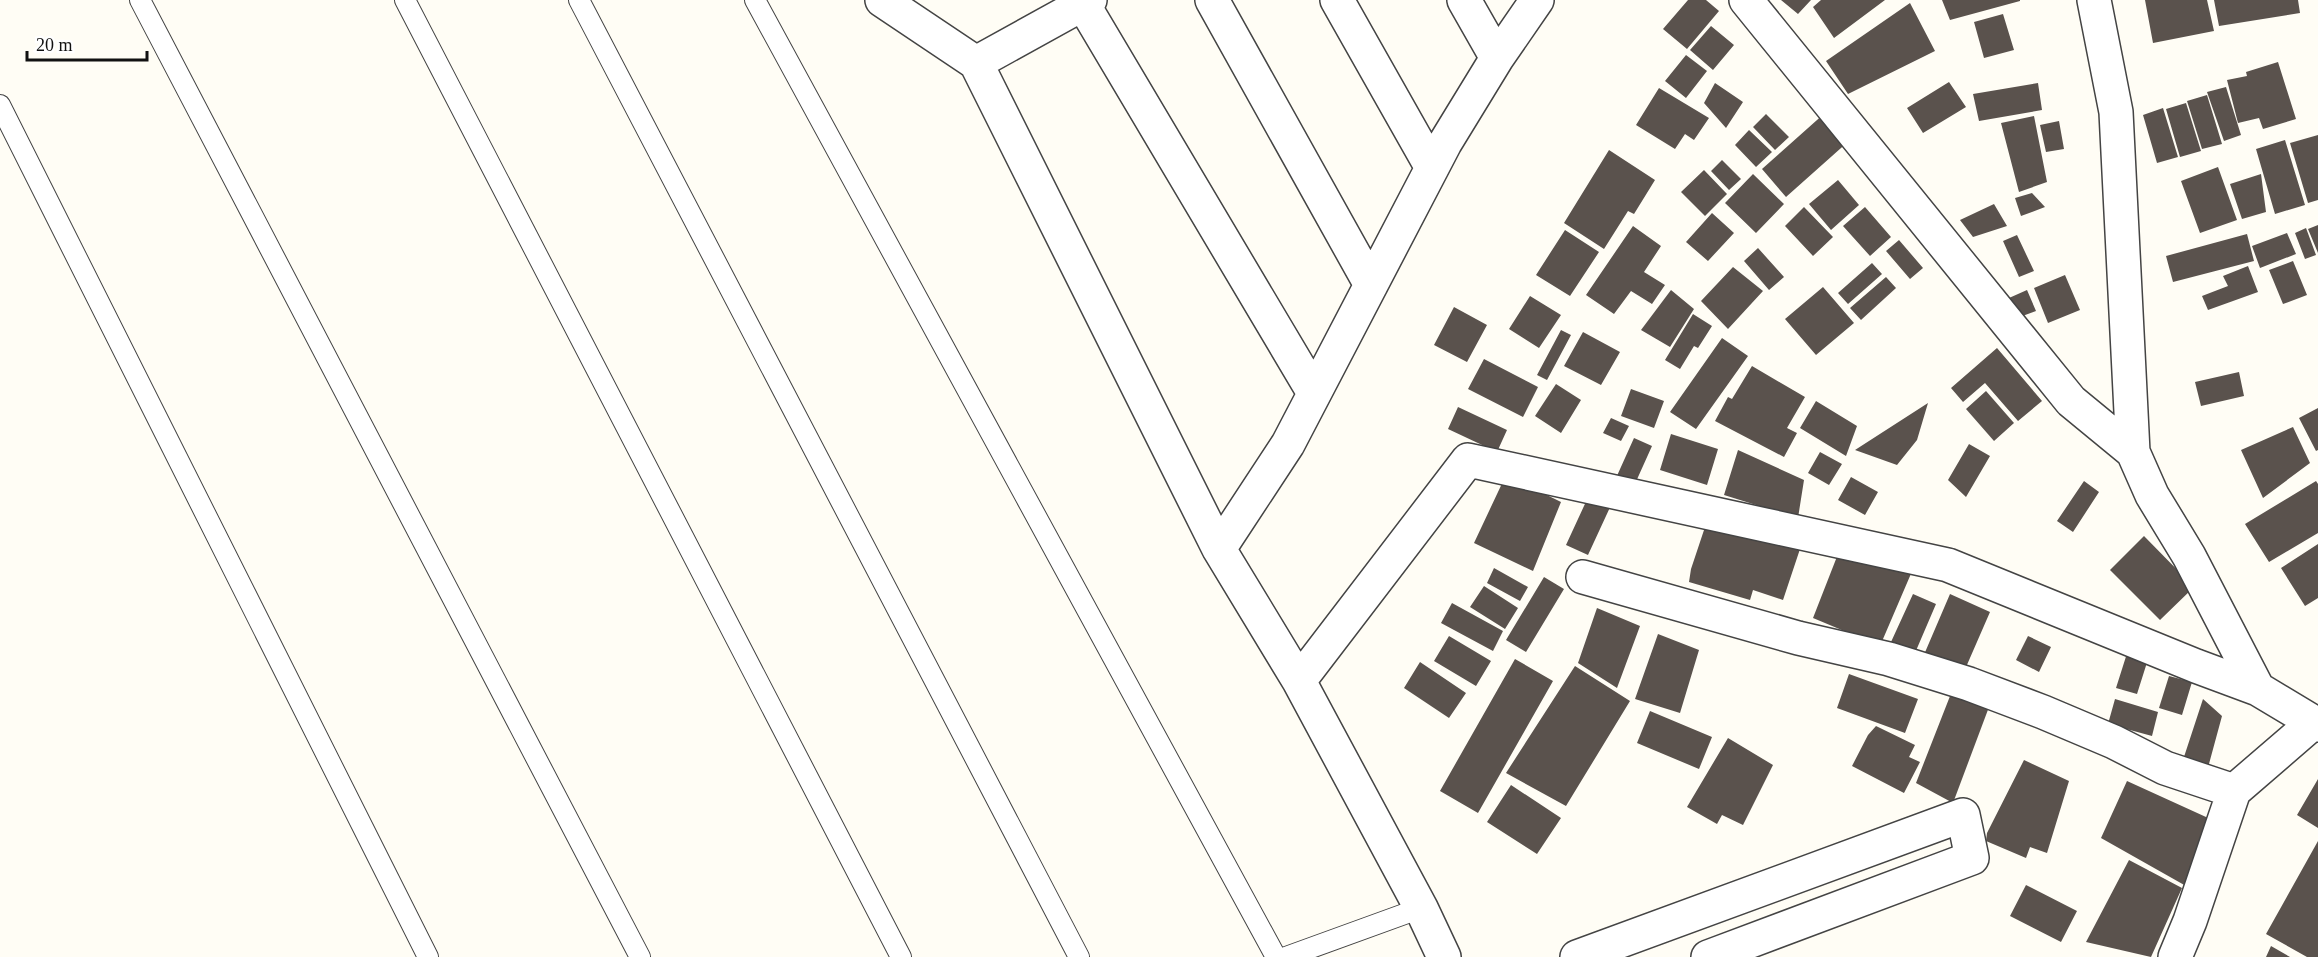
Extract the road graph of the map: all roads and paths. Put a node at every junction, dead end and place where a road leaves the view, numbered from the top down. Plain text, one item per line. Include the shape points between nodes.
1 (140, 0) edge
2 (405, 0) edge
3 (579, 0) edge
4 (755, 0) edge
5 (882, 0) edge
6 (1212, 0) edge
7 (1337, 0) edge
8 (1464, 0) edge
9 (1537, 0) edge
10 (1746, 0) edge
11 (2094, 0) edge
12 (1087, 2) edge
13 (1497, 58) junction
14 (976, 63) junction
15 (0, 105) edge
16 (1432, 168) junction
17 (1371, 285) junction
18 (1314, 393) junction
19 (2133, 452) junction
20 (1219, 549) junction
21 (1583, 577) dead end
22 (1299, 681) junction
23 (2258, 689) junction
24 (2316, 724) edge
25 (2234, 791) junction
26 (1421, 908) junction
27 (428, 957) edge
28 (640, 957) edge
29 (901, 957) edge
30 (1079, 957) edge
31 (1276, 957) edge
32 (1286, 957) edge
33 (1444, 957) edge
34 (1577, 957) edge
35 (1708, 957) edge
36 (2175, 957) edge

1 - 28 lane
2 - 29 lane
3 - 30 lane
4 - 31 lane
5 - 14 street
6 - 17 street
7 - 16 street
8 - 13 street
9 - 13 street
10 - 19 street via 2071,401
11 - 19 street via 2116,112
12 - 14 street
12 - 18 street
13 - 16 street
14 - 20 street
15 - 27 lane
16 - 17 street
17 - 18 street
18 - 20 street via 1288,444
19 - 23 street via 2152,495 2189,556
20 - 22 street
21 - 25 street via 1798,638 1889,658 1969,684 2104,738 2165,768
22 - 23 street via 1468,460 1948,565
22 - 26 street
23 - 24 street
24 - 25 street
25 - 36 street
26 - 32 lane
26 - 33 street
34 - 35 street via 1964,815 1972,858

